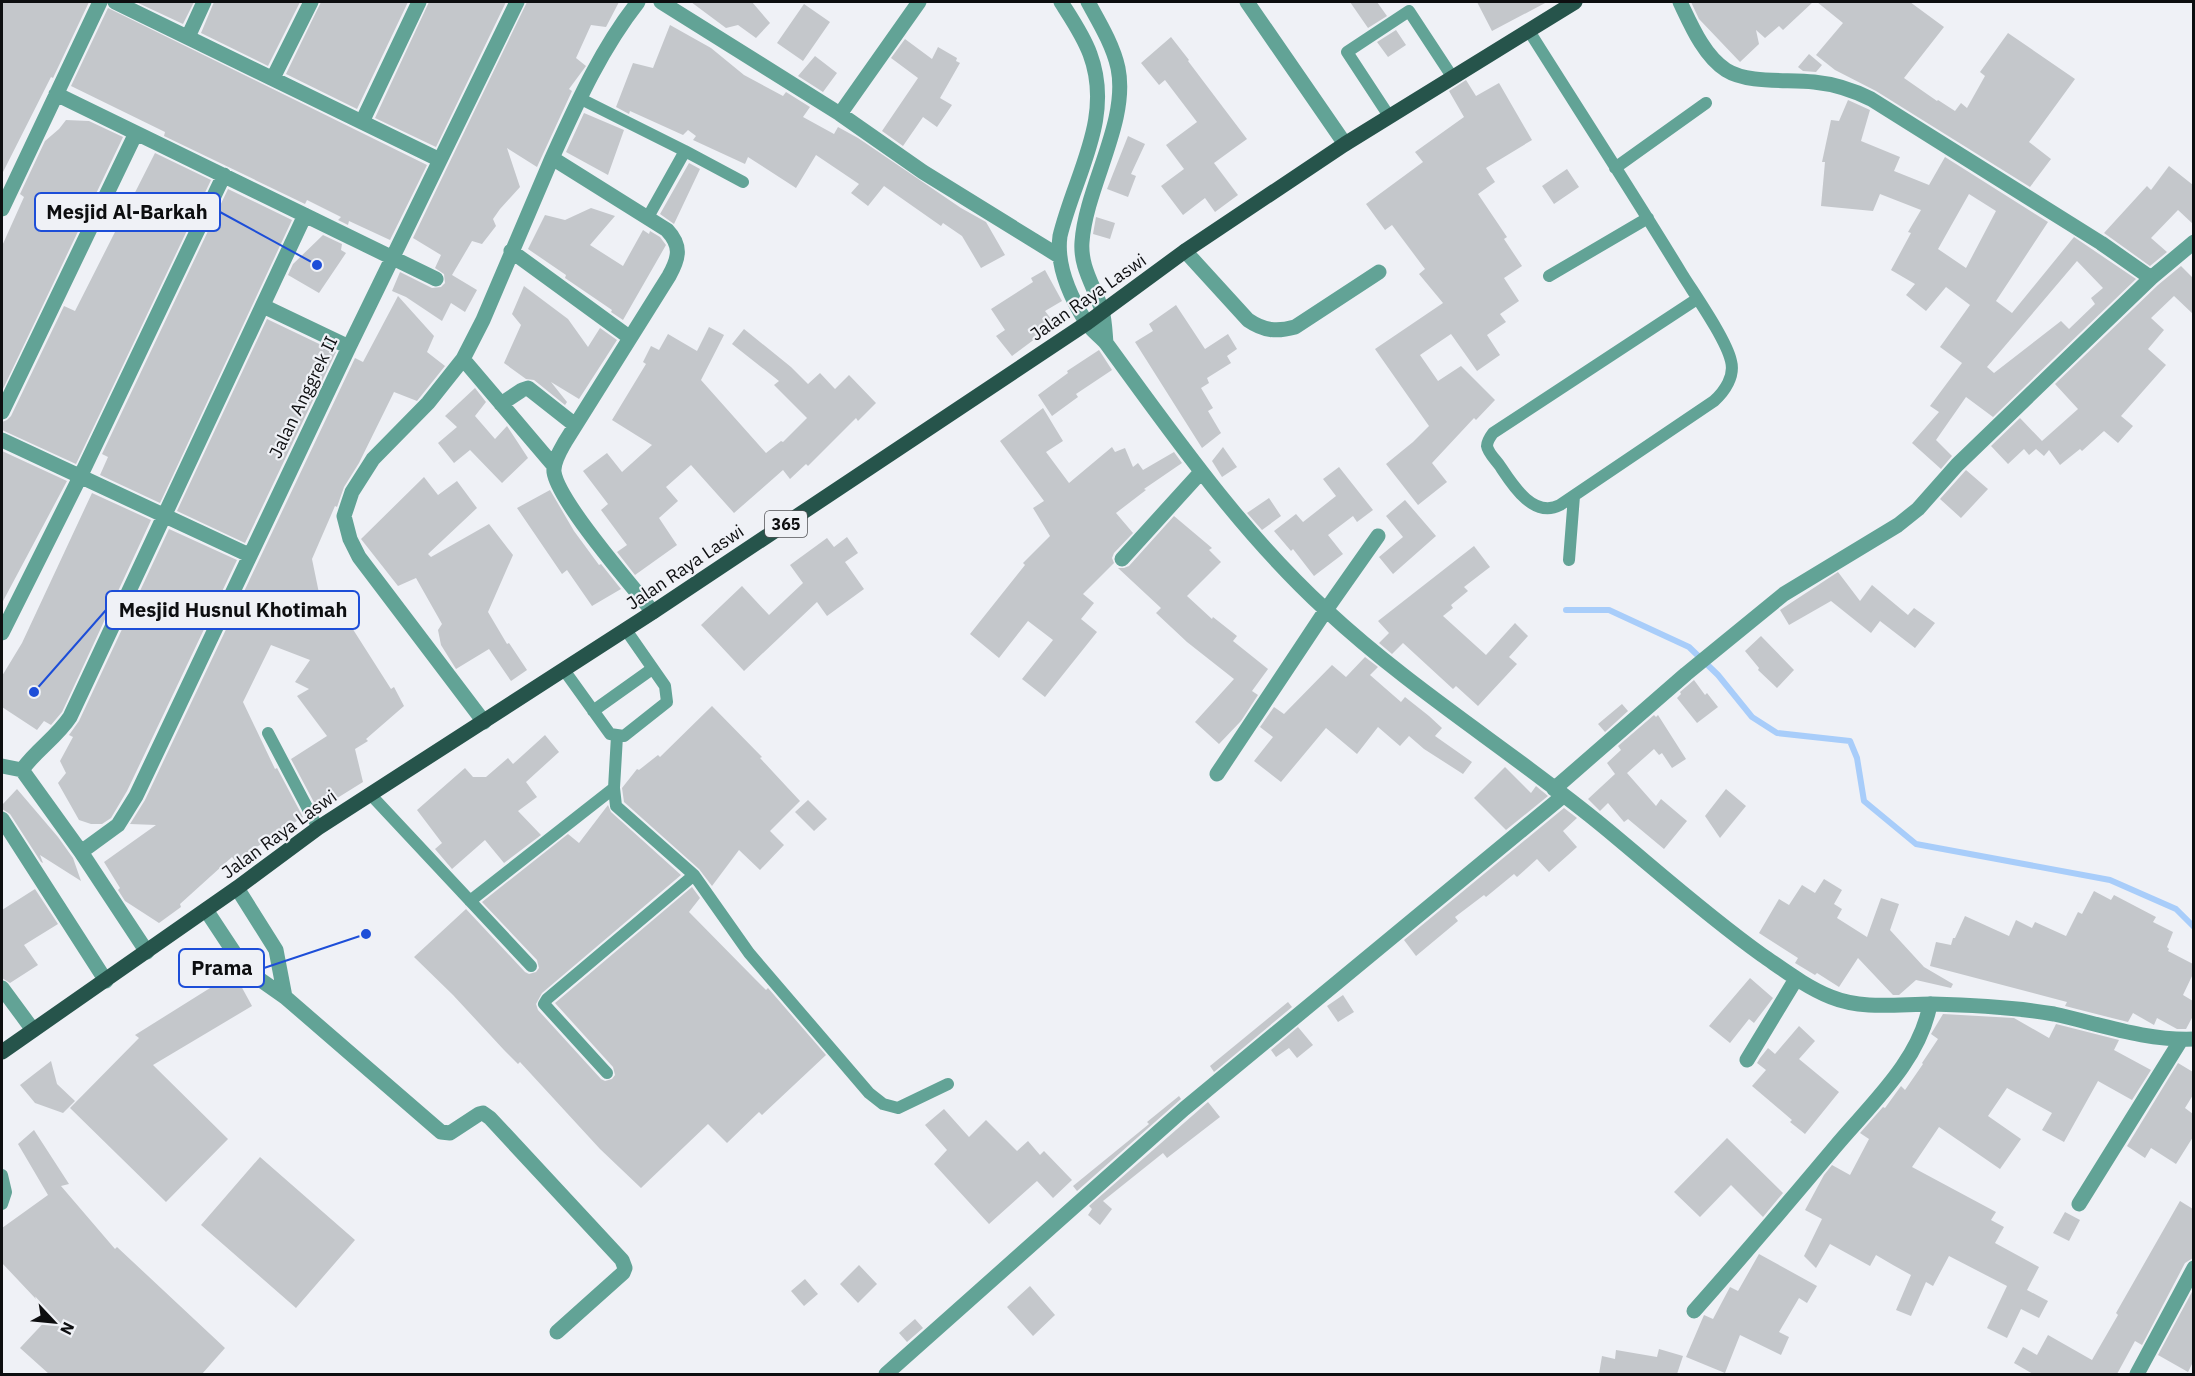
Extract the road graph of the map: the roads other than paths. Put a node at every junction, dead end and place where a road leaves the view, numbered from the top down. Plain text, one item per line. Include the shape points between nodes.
1 (100, 2) edge
2 (115, 2) edge
3 (204, 2) edge
4 (310, 2) edge
5 (419, 2) edge
6 (518, 2) edge
7 (638, 2) edge
8 (661, 2) edge
9 (919, 2) edge
10 (1061, 2) edge
11 (1088, 2) edge
12 (1247, 2) edge
13 (1575, 2) edge
14 (1680, 2) edge
15 (1528, 32) junction
16 (188, 37) junction
17 (273, 78) junction
18 (1453, 78) junction
19 (56, 94) junction
20 (579, 98) junction
21 (1706, 103) dead end
22 (840, 114) junction
23 (1389, 116) junction
24 (362, 122) junction
25 (136, 133) junction
26 (1345, 144) junction
27 (685, 151) junction
28 (552, 158) junction
29 (440, 160) junction
30 (1616, 168) junction
31 (224, 175) junction
32 (743, 182) dead end
33 (2, 210) edge
34 (305, 214) junction
35 (648, 218) junction
36 (1648, 218) junction
37 (2193, 242) edge
38 (511, 251) junction
39 (1185, 251) junction
40 (1059, 256) junction
41 (393, 257) junction
42 (1379, 272) dead end
43 (1549, 276) dead end
44 (436, 279) dead end
45 (2151, 279) junction
46 (1697, 299) junction
47 (263, 306) junction
48 (1103, 312) junction
49 (1087, 323) junction
50 (629, 338) junction
51 (1106, 343) junction
52 (349, 348) junction
53 (464, 359) junction
54 (501, 404) junction
55 (2, 412) edge
56 (575, 425) junction
57 (2, 440) edge
58 (554, 466) junction
59 (1201, 472) junction
60 (81, 477) junction
61 (1574, 496) junction
62 (165, 516) junction
63 (1378, 536) dead end
64 (249, 555) junction
65 (1122, 559) dead end
66 (1569, 560) dead end
67 (1326, 610) junction
68 (653, 612) junction
69 (626, 630) junction
70 (2, 633) edge
71 (652, 669) junction
72 (564, 670) junction
73 (593, 711) junction
74 (484, 722) junction
75 (268, 733) dead end
76 (617, 736) junction
77 (2, 766) edge
78 (22, 770) junction
79 (1217, 774) dead end
80 (614, 788) junction
81 (1559, 792) junction
82 (370, 794) junction
83 (2, 819) edge
84 (318, 828) junction
85 (81, 852) junction
86 (694, 875) junction
87 (237, 888) junction
88 (470, 900) junction
89 (206, 910) junction
90 (147, 952) junction
91 (531, 966) dead end
92 (1796, 979) junction
93 (106, 981) junction
94 (2, 988) edge
95 (285, 997) junction
96 (1930, 1004) junction
97 (33, 1030) junction
98 (2187, 1040) edge
99 (2, 1053) edge
100 (1747, 1059) dead end
101 (607, 1073) dead end
102 (948, 1084) dead end
103 (2, 1175) edge
104 (2, 1204) edge
105 (2079, 1204) dead end
106 (2193, 1268) edge
107 (1694, 1311) dead end
108 (557, 1332) dead end
109 (886, 1374) edge
110 (2137, 1374) edge

1 - 19 street
2 - 16 street
3 - 16 street
4 - 17 street
5 - 24 street
6 - 29 street, Jalan Anggrek II
7 - 20 street via 607,45
8 - 22 street
9 - 22 street
10 - 40 street via 1090,52 1099,103 1063,224
11 - 48 street via 1115,59 1119,82 1114,123 1082,244 1085,271
12 - 26 street
13 - 15 main road, Jalan Raya Laswi / 365
14 - 45 street via 1700,39 1726,70 1748,78 1825,83 1863,95 2101,243
15 - 18 main road, Jalan Raya Laswi / 365
15 - 30 lane
16 - 17 street
17 - 24 street
18 - 23 main road, Jalan Raya Laswi / 365
18 - 23 lane via 1409,11 1347,52
19 - 25 street
19 - 33 street
20 - 27 lane
20 - 28 street
21 - 30 lane
22 - 40 street via 923,172
23 - 26 main road, Jalan Raya Laswi / 365
24 - 29 street
25 - 31 street
25 - 55 street
26 - 39 main road, Jalan Raya Laswi / 365
27 - 32 lane
27 - 35 lane
28 - 35 street
28 - 38 street
29 - 41 street, Jalan Anggrek II
30 - 36 lane
31 - 34 street
31 - 60 street
34 - 41 street
34 - 47 street
35 - 50 street via 673,236 678,257
36 - 43 lane
36 - 46 lane
37 - 45 street
38 - 50 street
38 - 53 street
39 - 42 street via 1248,320 1270,330 1295,327
39 - 48 main road, Jalan Raya Laswi / 365
40 - 49 street
41 - 44 street
41 - 52 street, Jalan Anggrek II
45 - 81 street via 1957,465 1918,509 1784,594 1686,674
46 - 61 lane via 1729,355 1732,371 1727,384 1699,412
46 - 61 lane via 1490,436 1490,451 1515,487 1532,503 1554,508
47 - 52 street
47 - 62 street
48 - 49 main road, Jalan Raya Laswi / 365
48 - 51 street
49 - 51 street
49 - 68 main road, Jalan Raya Laswi / 365
50 - 56 street
51 - 59 street
52 - 64 street, Jalan Anggrek II
53 - 54 street
53 - 74 street via 373,459 352,492 344,516 359,556
54 - 56 street via 528,388
54 - 58 street
56 - 58 street
57 - 60 street
58 - 68 street via 557,483 567,501
59 - 65 street
59 - 67 street via 1269,554
60 - 62 street
60 - 70 street
61 - 66 lane
62 - 64 street
62 - 78 street via 70,717
63 - 67 street
64 - 85 street, Jalan Anggrek II via 136,796 118,825
67 - 79 street
67 - 81 street via 1417,686
68 - 69 main road, Jalan Raya Laswi / 365
69 - 71 lane
69 - 72 main road, Jalan Raya Laswi / 365
71 - 73 lane
71 - 76 lane via 665,686 668,702 632,731
72 - 73 lane
72 - 74 main road, Jalan Raya Laswi / 365
73 - 76 lane via 610,734
74 - 82 main road, Jalan Raya Laswi / 365
75 - 84 lane
76 - 80 lane
77 - 78 street
78 - 85 street
80 - 86 lane via 616,806
80 - 88 lane
81 - 92 street via 1726,929
81 - 109 street via 1184,1109
82 - 84 main road, Jalan Raya Laswi / 365
82 - 88 lane
83 - 93 street
84 - 87 main road, Jalan Raya Laswi / 365
85 - 90 street
86 - 101 lane via 544,1004
86 - 102 lane via 749,952 869,1093 883,1104 898,1108
87 - 89 main road, Jalan Raya Laswi / 365
87 - 95 street via 276,950
88 - 91 lane
89 - 90 main road, Jalan Raya Laswi / 365
89 - 95 street via 245,969
90 - 93 main road, Jalan Raya Laswi / 365
92 - 96 street via 1845,1002
92 - 100 street
93 - 97 main road, Jalan Raya Laswi / 365
94 - 97 street
95 - 108 street via 441,1132 450,1133 479,1114 490,1118 622,1260 623,1273
96 - 98 street via 2016,1008 2146,1036
96 - 107 street via 1923,1031 1898,1072
97 - 99 main road, Jalan Raya Laswi / 365
98 - 105 street
103 - 104 lane via 6,1192
106 - 110 street

